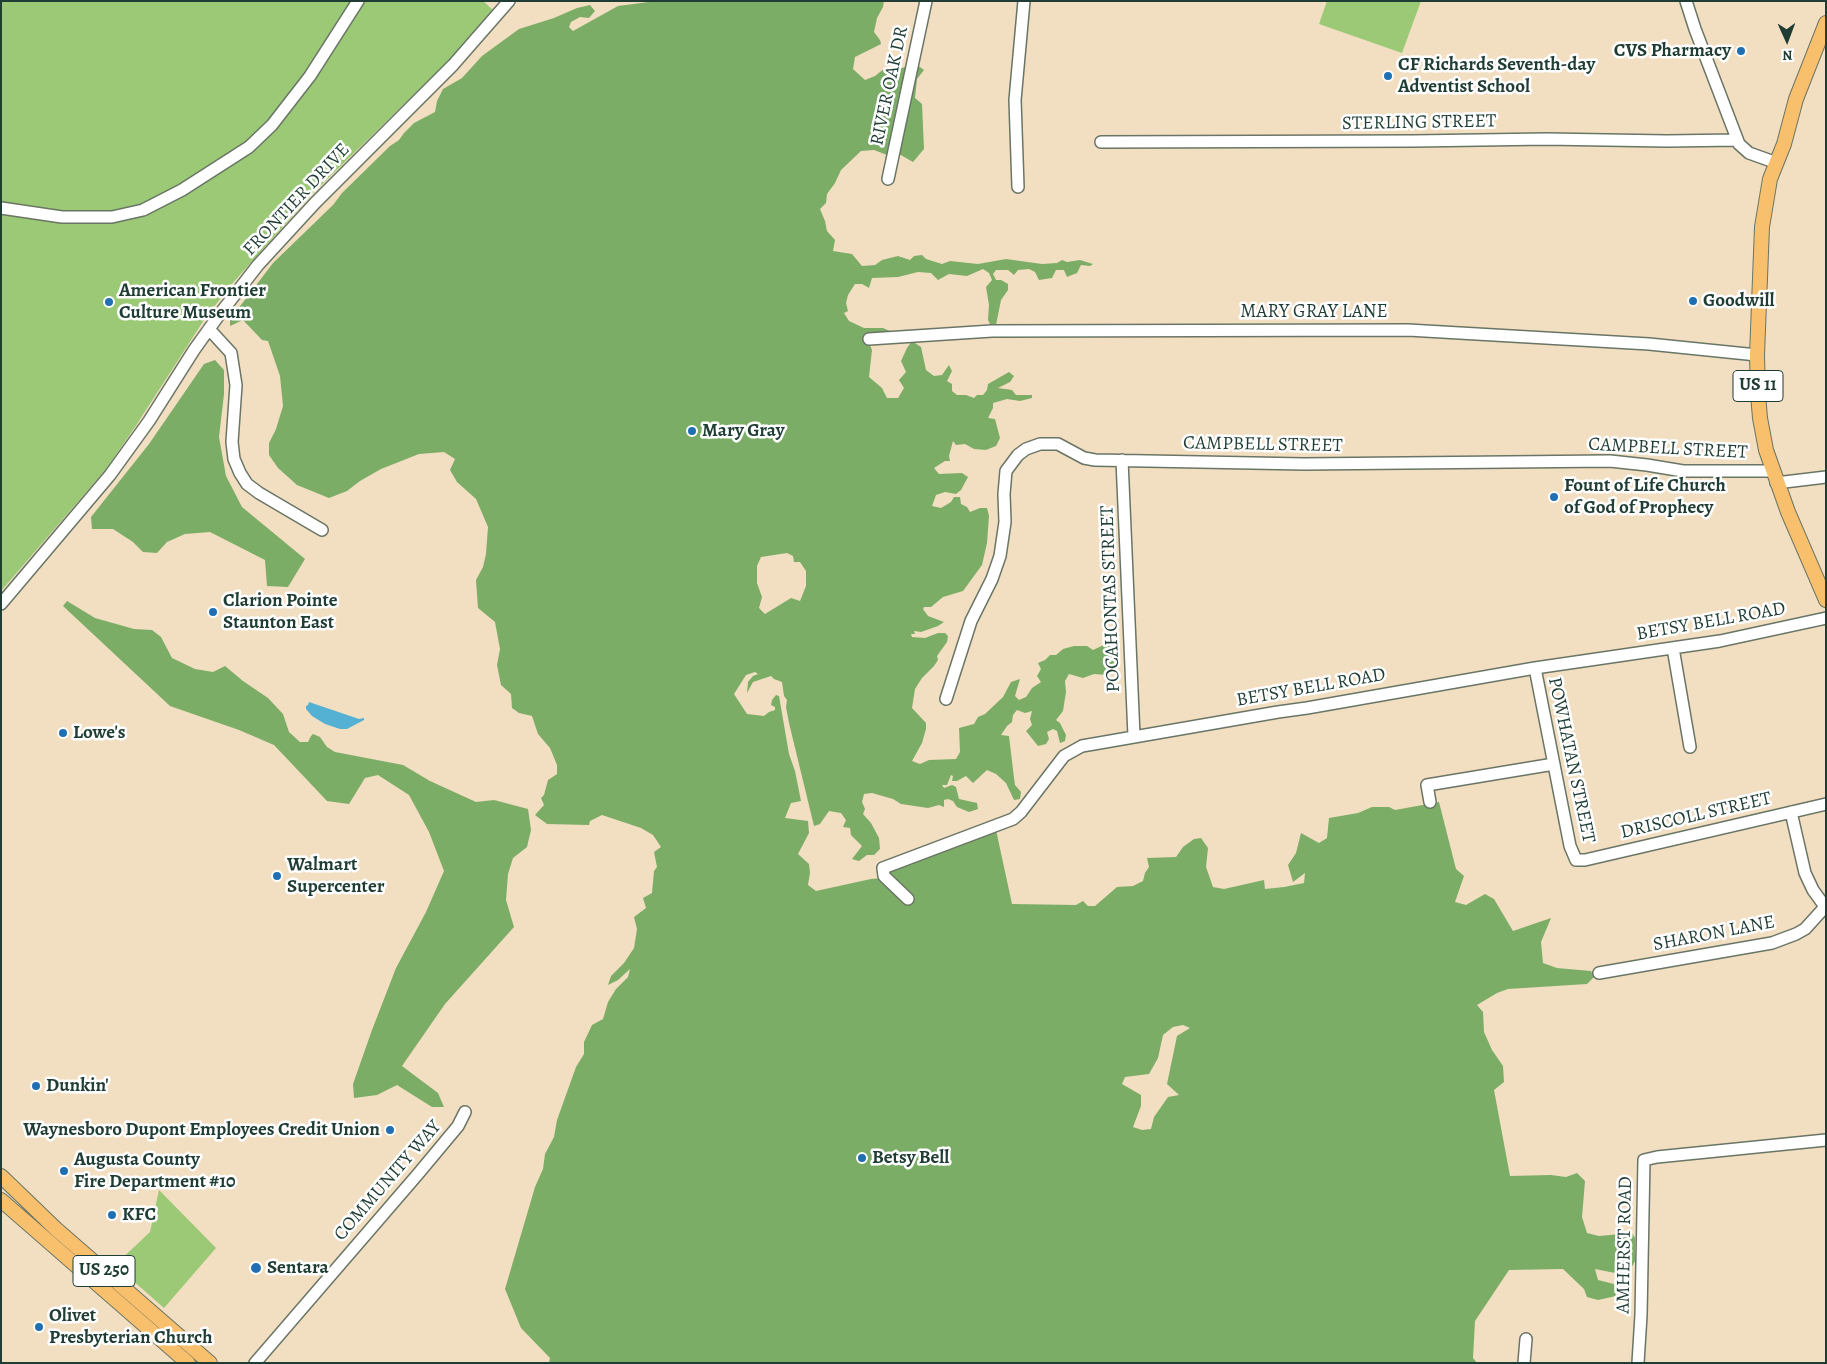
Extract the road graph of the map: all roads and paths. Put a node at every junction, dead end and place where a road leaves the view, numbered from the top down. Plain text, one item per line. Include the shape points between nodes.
1 (358, 1) edge
2 (509, 1) edge
3 (926, 1) edge
4 (1024, 1) edge
5 (1686, 1) edge
6 (1826, 23) edge
7 (1737, 140) junction
8 (1101, 142) dead end
9 (1777, 163) junction
10 (888, 179) dead end
11 (1018, 187) dead end
12 (1, 208) edge
13 (209, 329) junction
14 (870, 339) dead end
15 (1757, 355) junction
16 (1122, 460) junction
17 (1774, 477) junction
18 (1826, 477) edge
19 (322, 530) dead end
20 (1826, 600) edge
21 (1, 604) edge
22 (1826, 618) edge
23 (1673, 648) junction
24 (1534, 668) junction
25 (946, 699) dead end
26 (1134, 736) junction
27 (1690, 747) dead end
28 (1554, 764) junction
29 (1430, 802) dead end
30 (1826, 804) edge
31 (1791, 812) junction
32 (1575, 859) joint
33 (908, 899) dead end
34 (1826, 907) edge
35 (1599, 973) dead end
36 (465, 1112) dead end
37 (1826, 1140) edge
38 (1, 1176) edge
39 (1, 1200) edge
40 (1526, 1339) dead end
41 (188, 1363) edge
42 (210, 1363) edge
43 (255, 1363) edge
44 (1524, 1363) edge
45 (1638, 1363) edge

1 - 12 street via 310,76 270,128 243,151 182,190 138,212 112,218 62,217
2 - 13 street, FRONTIER DRIVE via 453,65 295,224
3 - 10 street, RIVER OAK DR
4 - 11 street via 1015,100
5 - 7 street
6 - 9 main road, US 11 via 1796,99
7 - 8 street, STERLING STREET
7 - 9 street via 1747,152
9 - 15 main road, US 11 via 1770,179 1762,227
13 - 19 street via 230,353 236,385 232,442 240,473 247,484 259,493
13 - 21 street, FRONTIER DRIVE via 110,475
14 - 15 street, MARY GRAY LANE via 992,331 1408,330 1650,344
15 - 17 main road, US 11 via 1760,418
16 - 17 street, CAMPBELL STREET via 1304,464 1610,461 1683,471
16 - 25 street, CAMPBELL STREET via 1089,459 1064,446 1046,442 1026,449 1013,460 1006,471 1005,522 1000,556 971,621
16 - 26 street, POCAHONTAS STREET
17 - 18 street, CAMPBELL STREET
17 - 20 main road, US 11
22 - 23 street, BETSY BELL ROAD
23 - 24 street, BETSY BELL ROAD
23 - 27 street
24 - 26 street, BETSY BELL ROAD
24 - 28 street, POWHATAN STREET
26 - 33 street, BETSY BELL ROAD via 1082,746 1064,756 1013,819 885,866 884,876
28 - 29 street via 1427,785
28 - 32 street, POWHATAN STREET
30 - 31 street, DRISCOLL STREET
31 - 32 street, DRISCOLL STREET via 1585,860
31 - 34 street via 1806,873
34 - 35 street, SHARON LANE via 1805,929 1772,943
36 - 43 street, COMMUNITY WAY via 458,1126 418,1174
37 - 45 street, AMHERST ROAD via 1644,1160
38 - 42 main road, US 250 via 56,1229
39 - 41 main road, US 250
40 - 44 street

